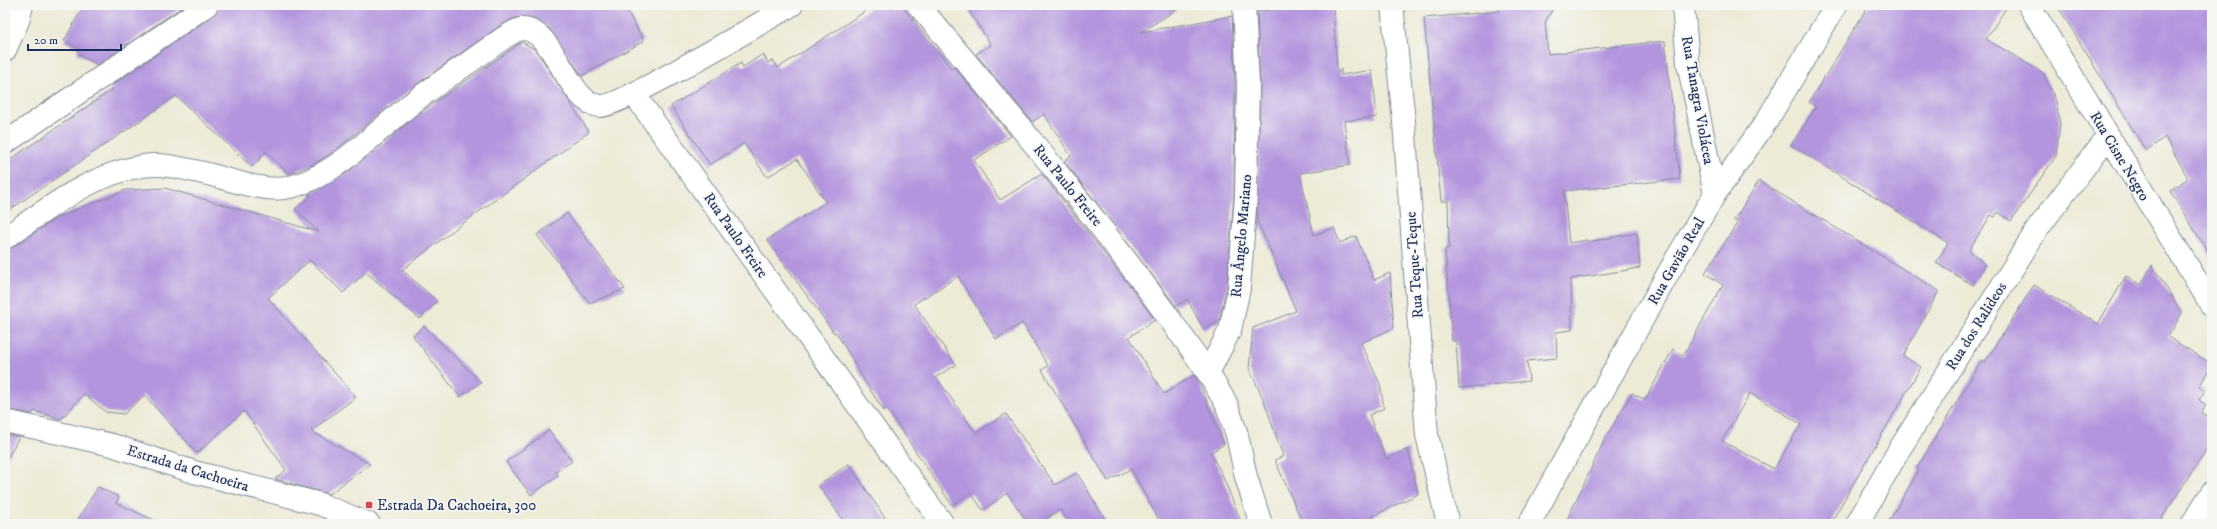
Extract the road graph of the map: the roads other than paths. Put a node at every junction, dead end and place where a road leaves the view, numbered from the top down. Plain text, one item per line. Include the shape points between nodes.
1 (22, 5) edge
2 (207, 5) edge
3 (792, 5) edge
4 (918, 5) edge
5 (1244, 5) edge
6 (1392, 5) edge
7 (1683, 5) edge
8 (1836, 5) edge
9 (2029, 5) edge
10 (5, 50) edge
11 (634, 94) junction
12 (2108, 136) junction
13 (5, 143) edge
14 (1715, 194) junction
15 (5, 238) edge
16 (2212, 306) edge
17 (1208, 373) junction
18 (5, 421) edge
19 (2212, 492) edge
20 (369, 524) edge
21 (943, 524) edge
22 (1260, 524) edge
23 (1448, 524) edge
24 (1529, 524) edge
25 (1857, 524) edge
26 (2192, 524) edge

1 - 10 street
2 - 13 street
3 - 11 street
4 - 17 street, Rua Paulo Freire via 1107,234
5 - 17 street, Rua Ângelo Mariano via 1248,116 1246,195 1239,288 1230,330
6 - 23 street, Rua Teque-Teque via 1404,122 1427,435
7 - 14 street, Rua Tanagra Violácea via 1688,63
8 - 14 street, Rua Gavião Real via 1766,122
9 - 12 street, Rua Cisne Negro
11 - 15 street via 608,105 592,105 567,76 544,41 534,32 521,29 505,37 416,100 330,169 310,181 284,188 263,187 191,170 143,166 93,182 48,208
11 - 21 street, Rua Paulo Freire
12 - 16 street, Rua Cisne Negro
12 - 25 street, Rua dos Ralideos via 2038,228 1899,450
14 - 24 street, Rua Gavião Real
17 - 22 street via 1226,403
18 - 20 street, Estrada da Cachoeira via 112,445 194,472 320,504
19 - 26 street

